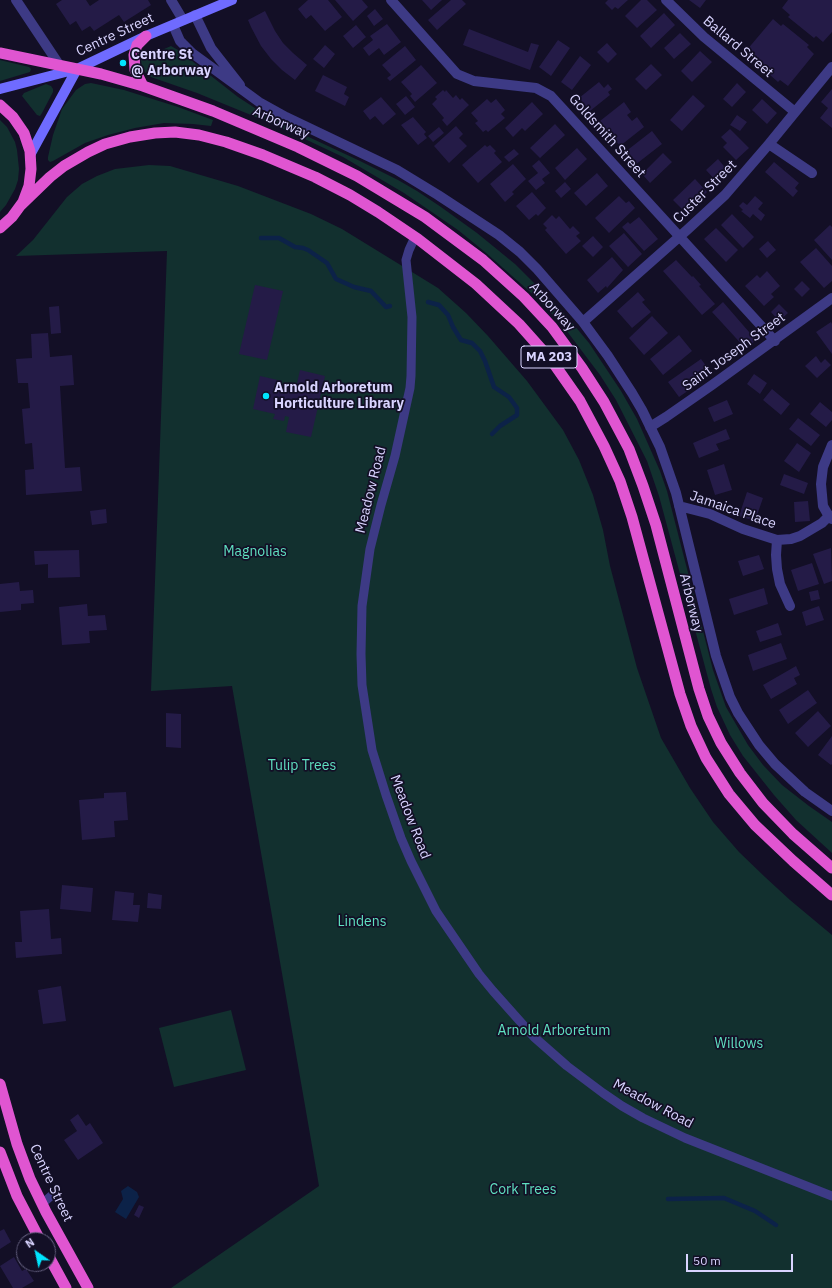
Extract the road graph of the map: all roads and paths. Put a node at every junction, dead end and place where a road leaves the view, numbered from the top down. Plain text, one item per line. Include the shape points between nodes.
1 (16, 0) edge
2 (171, 0) edge
3 (232, 0) edge
4 (391, 0) edge
5 (666, 0) edge
6 (195, 16) junction
7 (183, 20) junction
8 (173, 25) junction
9 (146, 36) junction
10 (0, 53) edge
11 (60, 66) junction
12 (832, 67) edge
13 (77, 69) junction
14 (143, 86) junction
15 (0, 89) edge
16 (248, 95) junction
17 (0, 105) edge
18 (795, 112) junction
19 (770, 144) junction
20 (30, 155) junction
21 (812, 173) dead end
22 (20, 205) junction
23 (0, 228) edge
24 (680, 236) junction
25 (415, 237) junction
26 (832, 298) edge
27 (583, 322) junction
28 (775, 341) junction
29 (650, 427) junction
30 (832, 445) edge
31 (679, 506) junction
32 (831, 518) edge
33 (777, 540) junction
34 (790, 606) dead end
35 (832, 811) edge
36 (832, 868) edge
37 (832, 895) edge
38 (0, 1084) edge
39 (0, 1152) edge
40 (52, 1196) dead end
41 (832, 1196) edge
42 (42, 1204) junction
43 (36, 1232) edge
44 (56, 1270) edge
45 (66, 1288) edge
46 (88, 1288) edge

1 - 11 street
2 - 7 street
3 - 6 main road, Centre Street
4 - 24 street, Goldsmith Street via 457,74 474,81 536,88 551,96
5 - 18 street, Ballard Street via 704,37
6 - 7 main road, Centre Street
6 - 16 street, Arborway via 211,48
7 - 8 main road, Centre Street
8 - 9 main road, Centre Street
8 - 16 street, Arborway via 180,41 189,50
9 - 13 main road, Centre Street
9 - 14 highway via 137,45 134,55 136,73
10 - 11 highway, Arborway
11 - 13 highway, Arborway
12 - 18 street, Custer Street
13 - 14 highway, Arborway / MA 203
13 - 15 main road, Centre Street / MA 203
13 - 20 main road, Centre Street
14 - 36 highway, Arborway / MA 203 via 250,125 363,180 414,210 469,249 539,312 568,347 597,390 633,460 656,525 699,689 721,743 763,803 792,834
16 - 27 street, Arborway via 286,117 396,170 480,222 531,263
17 - 20 highway, Centre Street via 20,127
18 - 19 street, Custer Street
19 - 21 street
19 - 24 street, Custer Street via 725,194
20 - 22 highway, Centre Street via 29,186
22 - 23 highway, Centre Street
22 - 25 highway, MA 203 via 53,174 88,152 135,135 180,132 226,142 289,165 354,197
24 - 27 street, Custer Street
24 - 28 street, Goldsmith Street
25 - 37 highway, MA 203 via 504,308 542,350 573,390 599,434 624,493 680,694 702,750 729,794 755,825
25 - 41 lane, Meadow Road via 407,256 412,317 410,388 370,549 362,606 363,691 372,750 401,838 436,912 450,934 493,992 534,1037 567,1066 632,1112 685,1138
26 - 28 street, Saint Joseph Street
27 - 29 street, Arborway via 632,393
28 - 29 street, Saint Joseph Street
29 - 31 street, Arborway via 660,447
30 - 32 street via 821,484 824,506
31 - 33 street, Jamaica Place via 710,514
31 - 35 street, Arborway via 716,656 733,702 748,729 774,764 805,792
32 - 33 street, Jamaica Place via 800,536
33 - 34 street, Jamaica Place via 777,569 780,584
38 - 42 highway, Centre Street via 20,1155
39 - 43 highway via 17,1196
40 - 42 lane
42 - 46 highway, Centre Street
44 - 45 highway

